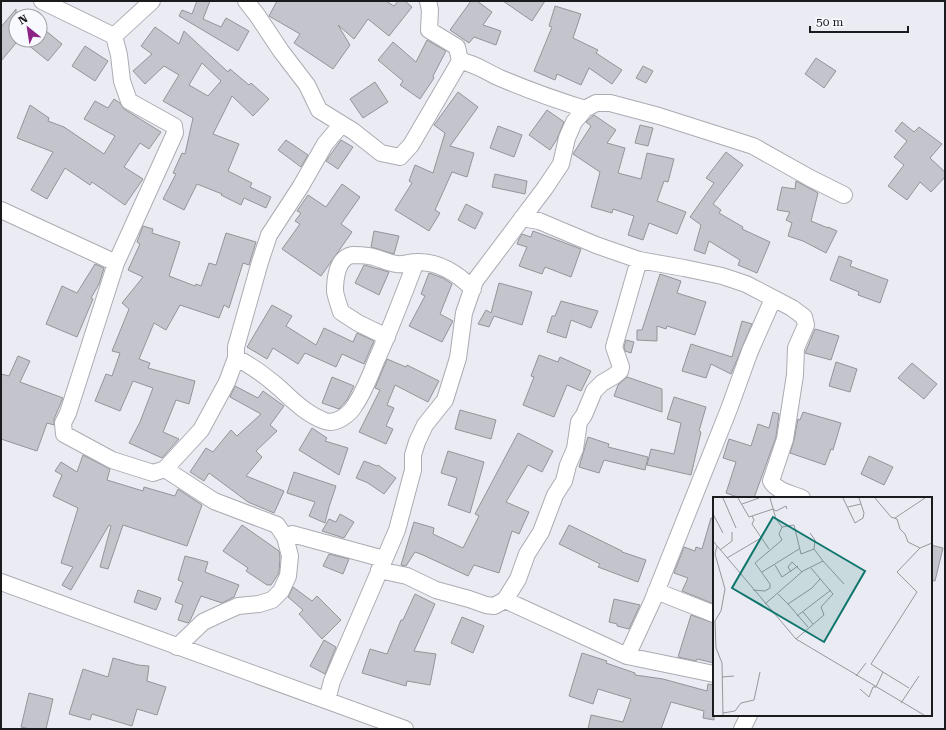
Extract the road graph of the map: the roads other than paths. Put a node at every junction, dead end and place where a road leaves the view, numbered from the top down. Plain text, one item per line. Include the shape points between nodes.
1 (42, 1) edge
2 (152, 1) edge
3 (246, 1) edge
4 (428, 1) edge
5 (114, 36) junction
6 (460, 61) junction
7 (585, 109) junction
8 (342, 124) junction
9 (844, 195) dead end
10 (3, 214) edge
11 (522, 218) junction
12 (639, 260) junction
13 (416, 262) junction
14 (116, 263) junction
15 (473, 288) junction
16 (773, 298) junction
17 (387, 336) junction
18 (236, 358) junction
19 (165, 470) junction
20 (799, 497) edge
21 (285, 537) junction
22 (382, 564) junction
23 (1, 582) edge
24 (656, 590) junction
25 (504, 600) junction
26 (713, 614) edge
27 (176, 647) junction
28 (627, 656) junction
29 (713, 674) edge
30 (328, 700) junction
31 (748, 716) edge
32 (405, 729) edge
33 (742, 729) edge

1 - 5 street
2 - 5 street
3 - 8 street via 307,85 319,110
4 - 6 street via 429,30 457,47
5 - 14 street via 128,101 174,126 175,133
6 - 7 street via 469,62 543,96
6 - 8 street via 411,145 400,158 381,154
7 - 9 street via 596,103 610,103 753,146
7 - 11 street via 574,122 567,138 561,164
8 - 18 street via 325,144 269,235 236,347
10 - 14 street
11 - 12 street via 539,221
11 - 15 street via 475,281
12 - 16 street via 722,276 746,284
12 - 25 street via 614,347 620,371 594,391 579,422 575,449 564,481 527,554 518,579
13 - 15 street via 449,270
13 - 17 street
13 - 17 street via 398,264 368,256 352,255 339,265 335,292 341,312
14 - 19 street via 63,423 64,434 112,460 153,473
15 - 22 street via 464,313 458,358 445,400 425,425 417,442 413,455 413,470 397,530
16 - 20 street via 804,317 806,324 796,348 795,375 784,438 771,481 776,488
16 - 24 street
17 - 18 street via 355,406 341,419 327,422 301,408 275,384
18 - 19 street via 227,382 201,430
19 - 21 street via 214,501 277,525
21 - 22 street via 292,534
21 - 27 street via 290,556 288,576 282,591 272,600 238,606 203,622
22 - 25 street via 436,590 486,605 494,606
22 - 30 street via 332,681
23 - 27 street
24 - 26 street
24 - 28 street
25 - 28 street
27 - 30 street
28 - 29 street
30 - 32 street
31 - 33 street

